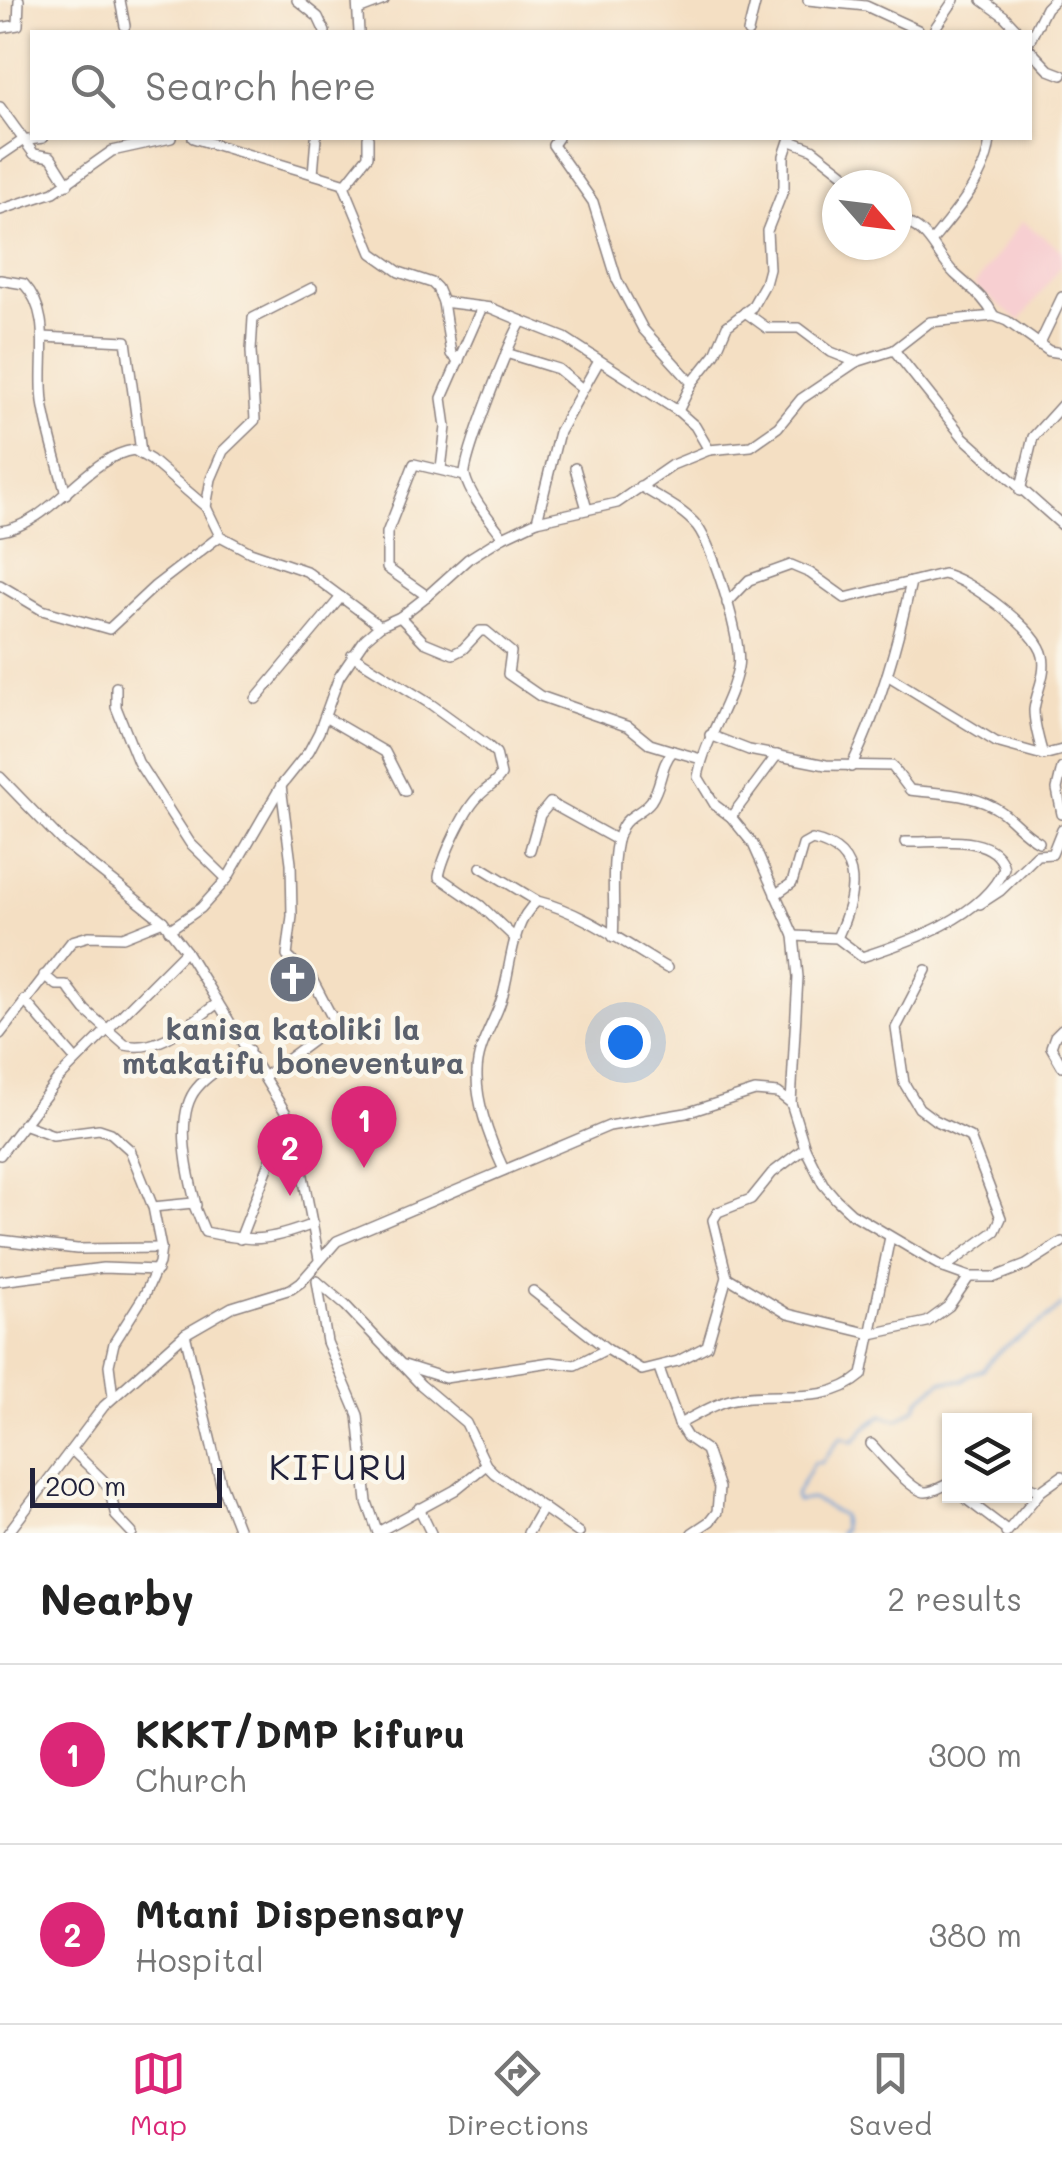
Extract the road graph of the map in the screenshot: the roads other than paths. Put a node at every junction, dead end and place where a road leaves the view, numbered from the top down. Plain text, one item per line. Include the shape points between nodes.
1 (19, 0) edge
2 (120, 0) edge
3 (298, 0) edge
4 (384, 0) edge
5 (756, 0) edge
6 (808, 0) edge
7 (954, 0) edge
8 (982, 0) edge
9 (1054, 0) edge
10 (357, 5) edge
11 (125, 26) dead end
12 (0, 28) edge
13 (324, 30) edge
14 (359, 30) edge
15 (748, 30) edge
16 (913, 30) edge
17 (938, 30) edge
18 (1016, 30) edge
19 (1032, 36) edge
20 (1032, 52) edge
21 (1062, 75) edge
22 (0, 107) edge
23 (30, 140) edge
24 (106, 140) edge
25 (162, 140) edge
26 (201, 140) edge
27 (316, 140) edge
28 (368, 140) edge
29 (557, 140) edge
30 (790, 140) edge
31 (792, 140) edge
32 (990, 140) edge
33 (22, 141) junction
34 (112, 151) junction
35 (0, 156) edge
36 (839, 170) edge
37 (313, 174) junction
38 (68, 184) junction
39 (345, 185) junction
40 (0, 210) edge
41 (912, 223) edge
42 (932, 241) junction
43 (0, 280) edge
44 (312, 288) dead end
45 (1062, 297) edge
46 (443, 302) junction
47 (482, 307) junction
48 (745, 312) junction
49 (994, 316) junction
50 (522, 321) junction
51 (42, 337) junction
52 (1039, 345) junction
53 (894, 350) junction
54 (506, 352) junction
55 (1062, 352) edge
56 (459, 361) junction
57 (599, 361) junction
58 (856, 362) junction
59 (692, 384) junction
60 (581, 388) junction
61 (1062, 405) edge
62 (678, 411) junction
63 (709, 450) junction
64 (141, 452) junction
65 (575, 468) dead end
66 (441, 469) junction
67 (465, 476) junction
68 (640, 486) junction
69 (1020, 490) junction
70 (66, 494) junction
71 (206, 507) junction
72 (587, 510) junction
73 (537, 521) junction
74 (1062, 525) edge
75 (0, 531) edge
76 (220, 536) junction
77 (503, 536) junction
78 (911, 582) junction
79 (0, 585) edge
80 (428, 596) junction
81 (341, 597) junction
82 (727, 603) junction
83 (400, 617) junction
84 (380, 626) junction
85 (352, 655) junction
86 (887, 676) junction
87 (116, 687) dead end
88 (256, 698) dead end
89 (325, 717) junction
90 (710, 736) junction
91 (1062, 750) edge
92 (673, 751) junction
93 (777, 755) junction
94 (1043, 756) junction
95 (701, 759) junction
96 (850, 767) junction
97 (1062, 768) edge
98 (0, 777) edge
99 (281, 786) junction
100 (405, 790) dead end
101 (1062, 814) edge
102 (732, 818) junction
103 (1062, 829) edge
104 (617, 840) junction
105 (906, 842) dead end
106 (1039, 842) dead end
107 (530, 850) dead end
108 (481, 866) dead end
109 (227, 879) junction
110 (775, 894) junction
111 (537, 901) junction
112 (958, 918) junction
113 (166, 925) junction
114 (794, 936) junction
115 (613, 937) junction
116 (516, 938) junction
117 (837, 938) junction
118 (186, 951) junction
119 (667, 968) dead end
120 (926, 970) dead end
121 (44, 975) junction
122 (24, 1000) junction
123 (218, 1004) junction
124 (107, 1029) junction
125 (1062, 1029) edge
126 (0, 1034) edge
127 (249, 1050) junction
128 (76, 1060) junction
129 (1062, 1066) edge
130 (266, 1076) junction
131 (791, 1103) junction
132 (290, 1123) junction
133 (26, 1125) junction
134 (806, 1148) junction
135 (0, 1155) edge
136 (504, 1170) junction
137 (196, 1205) junction
138 (153, 1207) junction
139 (312, 1224) junction
140 (890, 1236) junction
141 (240, 1239) junction
142 (0, 1240) edge
143 (1062, 1242) edge
144 (161, 1248) junction
145 (319, 1259) junction
146 (944, 1268) junction
147 (157, 1270) junction
148 (312, 1270) junction
149 (727, 1277) junction
150 (968, 1277) junction
151 (0, 1280) edge
152 (318, 1282) junction
153 (533, 1291) dead end
154 (185, 1334) junction
155 (871, 1334) junction
156 (607, 1349) junction
157 (401, 1364) junction
158 (659, 1368) junction
159 (113, 1398) junction
160 (679, 1424) junction
161 (871, 1444) dead end
162 (72, 1450) junction
163 (486, 1465) junction
164 (1062, 1476) edge
165 (942, 1487) edge
166 (1032, 1488) edge
167 (1042, 1491) junction
168 (971, 1503) edge
169 (543, 1507) junction
170 (419, 1508) junction
171 (1006, 1532) edge
172 (8, 1533) edge
173 (132, 1533) edge
174 (240, 1533) edge
175 (378, 1533) edge
176 (431, 1533) edge
177 (528, 1533) edge
178 (580, 1533) edge
179 (692, 1533) edge

1 - 12 street via 18,25
2 - 11 street
3 - 13 street
4 - 10 street
5 - 15 street
6 - 16 street via 866,6
7 - 17 street
8 - 18 street
9 - 19 street
10 - 14 street
20 - 21 street
22 - 33 street
23 - 33 street
24 - 34 street
25 - 34 street
26 - 37 street
27 - 37 street
28 - 39 street via 368,156
29 - 59 street via 553,145 593,202 617,280 643,329
30 - 48 street via 784,188 767,231 769,269
31 - 36 street
32 - 42 street via 967,194
33 - 35 street
33 - 38 street via 36,156 50,157
34 - 38 street
37 - 39 street
38 - 40 street
39 - 46 street via 372,253 406,276 432,283
41 - 42 street
42 - 49 street
43 - 51 street via 24,284 33,294
44 - 71 street via 254,318 255,420 223,451
45 - 52 street
46 - 47 street
46 - 56 street via 450,354
47 - 50 street
47 - 56 street
48 - 58 street via 767,328 799,328
48 - 59 street via 727,326
49 - 52 street
49 - 53 street via 930,322
50 - 54 street
50 - 57 street via 566,338
51 - 64 street via 126,341
51 - 70 street via 43,405
52 - 55 street
53 - 58 street
53 - 69 street via 963,437
54 - 60 street via 558,369
54 - 67 street via 467,454
56 - 66 street via 442,398
57 - 60 street
57 - 62 street
58 - 63 street via 800,399 766,438
59 - 62 street
60 - 73 street via 559,432
61 - 69 street via 1032,437
62 - 63 street
63 - 68 street
64 - 70 street via 114,456
64 - 71 street
65 - 72 street
66 - 67 street
66 - 80 street via 417,462 410,467 385,549 387,568
67 - 77 street
68 - 72 street via 617,503
68 - 82 street via 697,526
69 - 74 street
70 - 75 street via 21,526
71 - 76 street
72 - 73 street
73 - 77 street
76 - 79 street via 104,630 42,610
76 - 81 street via 306,571
77 - 80 street
78 - 82 street via 845,598 791,565 749,580
78 - 86 street
78 - 94 street via 950,575 980,592 1036,642 1044,668 1034,710
80 - 83 street
81 - 84 street
81 - 88 street
82 - 90 street via 740,658
83 - 84 street
83 - 92 street via 424,642 453,654 486,631 511,652 508,674 540,696
84 - 85 street
85 - 89 street
85 - 116 street via 496,754 499,778 474,802 440,877
86 - 94 street via 996,742
86 - 96 street
87 - 109 street via 116,707 138,762 190,844
89 - 99 street
89 - 100 street via 385,752
90 - 93 street
90 - 95 street
91 - 94 street
92 - 95 street
92 - 104 street via 651,800 624,823
93 - 96 street
93 - 102 street
95 - 102 street via 704,790
96 - 106 street via 892,766 910,790 982,802
97 - 101 street
98 - 113 street via 62,840
99 - 109 street
99 - 130 street via 291,862 287,956 312,979 333,1020
102 - 110 street via 753,844
103 - 112 street via 1052,854 1037,855 1000,891
104 - 107 street via 550,803
104 - 115 street
105 - 112 street via 984,845 1001,857 998,881
108 - 111 street
109 - 113 street via 201,908
110 - 114 street
110 - 117 street via 792,883 803,846 812,840 828,846 847,862 854,883
111 - 115 street
111 - 116 street
112 - 117 street via 862,957
113 - 118 street
113 - 121 street via 123,938 81,937
114 - 117 street
114 - 131 street
115 - 119 street
116 - 136 street via 476,1076
118 - 123 street
118 - 124 street
120 - 146 street via 896,1028 904,1083 920,1108 970,1137 1000,1218 996,1232
121 - 122 street
121 - 124 street via 66,985
122 - 126 street
122 - 128 street
123 - 124 street via 140,1047 124,1045
123 - 127 street
124 - 128 street
125 - 129 street via 1051,1042
127 - 130 street
127 - 137 street via 192,1094 184,1146
128 - 133 street
130 - 132 street
131 - 134 street
131 - 136 street via 778,1092 755,1090 686,1114 609,1126
132 - 139 street
132 - 141 street
133 - 135 street
133 - 138 street via 53,1135 112,1132 130,1150
134 - 140 street via 836,1200
134 - 149 street via 751,1198 715,1216
136 - 145 street via 366,1227
137 - 138 street
137 - 141 street via 205,1232
138 - 144 street
139 - 141 street via 273,1238
139 - 145 street
140 - 146 street
140 - 155 street
142 - 144 street via 77,1250
143 - 150 street via 995,1277
144 - 147 street
145 - 148 street
146 - 150 street
147 - 151 street via 103,1268
147 - 159 street via 114,1343
148 - 152 street
148 - 154 street via 291,1289 232,1307
149 - 155 street via 788,1314
149 - 158 street via 707,1346
150 - 155 street via 949,1306 927,1322
152 - 157 street
152 - 175 street via 334,1366 358,1415 367,1502
153 - 156 street
154 - 159 street
154 - 174 street via 221,1484
155 - 160 street via 865,1369 844,1387 798,1398 727,1401
156 - 157 street via 576,1365 551,1362 445,1378
156 - 158 street via 642,1370
157 - 163 street via 466,1423
158 - 160 street
159 - 162 street
160 - 179 street via 710,1456 719,1488 717,1512
161 - 165 street via 920,1491
162 - 172 street
162 - 173 street via 110,1489 116,1516
163 - 169 street
163 - 170 street
164 - 167 street
166 - 167 street
167 - 171 street
168 - 171 street
169 - 177 street
169 - 178 street
170 - 175 street
170 - 176 street

